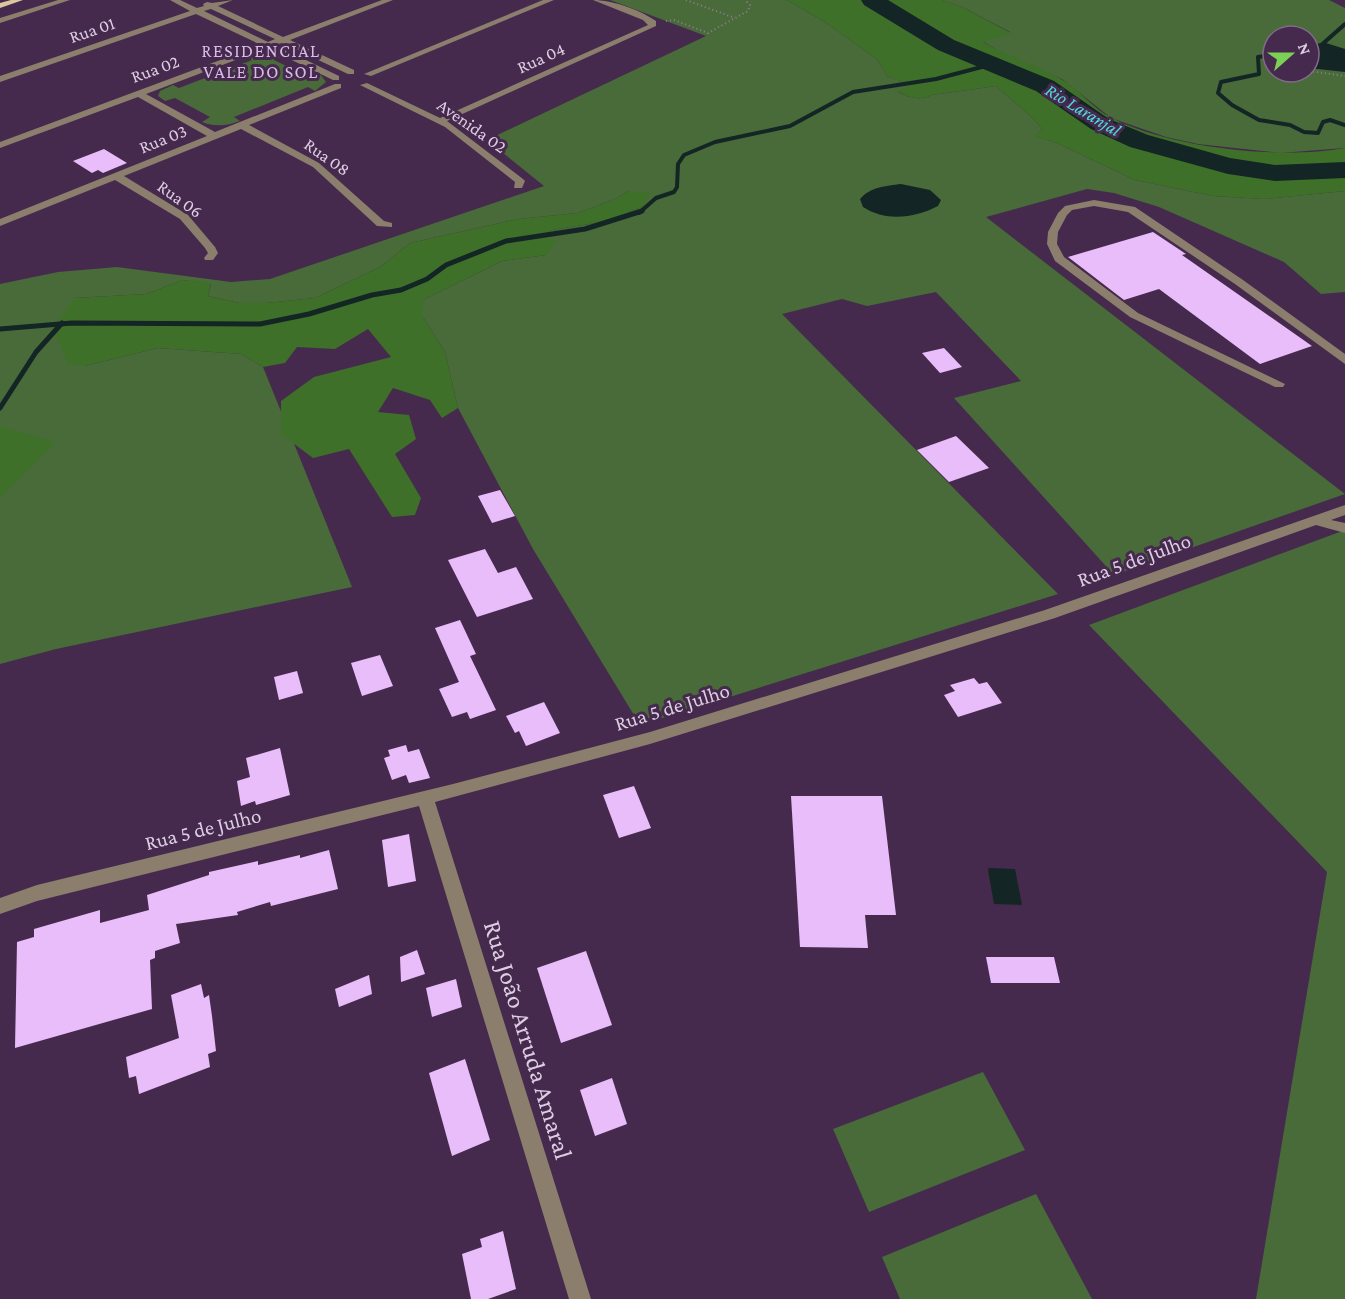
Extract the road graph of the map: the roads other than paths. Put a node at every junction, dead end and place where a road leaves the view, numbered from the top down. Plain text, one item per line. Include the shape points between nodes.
1 (19, 0) edge
2 (66, 0) edge
3 (174, 0) edge
4 (199, 0) edge
5 (229, 0) edge
6 (389, 0) edge
7 (550, 0) edge
8 (597, 0) edge
9 (0, 6) edge
10 (212, 6) junction
11 (197, 11) junction
12 (0, 21) edge
13 (283, 40) junction
14 (268, 45) junction
15 (351, 72) junction
16 (368, 74) junction
17 (0, 79) edge
18 (348, 85) junction
19 (138, 93) junction
20 (440, 121) junction
21 (241, 125) junction
22 (215, 136) junction
23 (0, 145) edge
24 (116, 176) junction
25 (518, 186) dead end
26 (0, 223) edge
27 (388, 225) dead end
28 (209, 258) dead end
29 (1345, 360) edge
30 (1279, 384) dead end
31 (1345, 510) edge
32 (1314, 520) junction
33 (1345, 528) edge
34 (426, 797) junction
35 (0, 906) edge
36 (580, 1299) edge

1 - 9 main road
2 - 12 street
3 - 11 street, Avenida 02
4 - 10 street
5 - 10 street, Rua 01
6 - 13 street, Rua 02
7 - 16 street
8 - 20 street, Rua 04 via 653,23
10 - 11 street, Rua 01
10 - 13 street
11 - 14 street, Avenida 02
11 - 17 street, Rua 01
13 - 14 street, Rua 02
13 - 15 street
14 - 18 street, Avenida 02
14 - 19 street, Rua 02
15 - 16 street
15 - 18 street, Rua 03
16 - 18 street via 371,79
18 - 20 street, Avenida 02
18 - 21 street, Rua 03
19 - 22 street
19 - 23 street, Rua 02
20 - 25 street, Avenida 02 via 520,181
21 - 22 street, Rua 03
21 - 27 street, Rua 08 via 316,165 381,224
22 - 24 street, Rua 03
24 - 26 street, Rua 03
24 - 28 street, Rua 06 via 184,217 210,247 213,253
29 - 30 street via 1131,209 1094,203 1063,213 1053,232 1052,244 1059,259 1105,295 1160,329
31 - 32 street, Rua 5 de Julho
32 - 33 street
32 - 34 street, Rua 5 de Julho via 1050,614 650,738
34 - 35 street, Rua 5 de Julho via 75,883
34 - 36 street, Rua João Arruda Amaral

